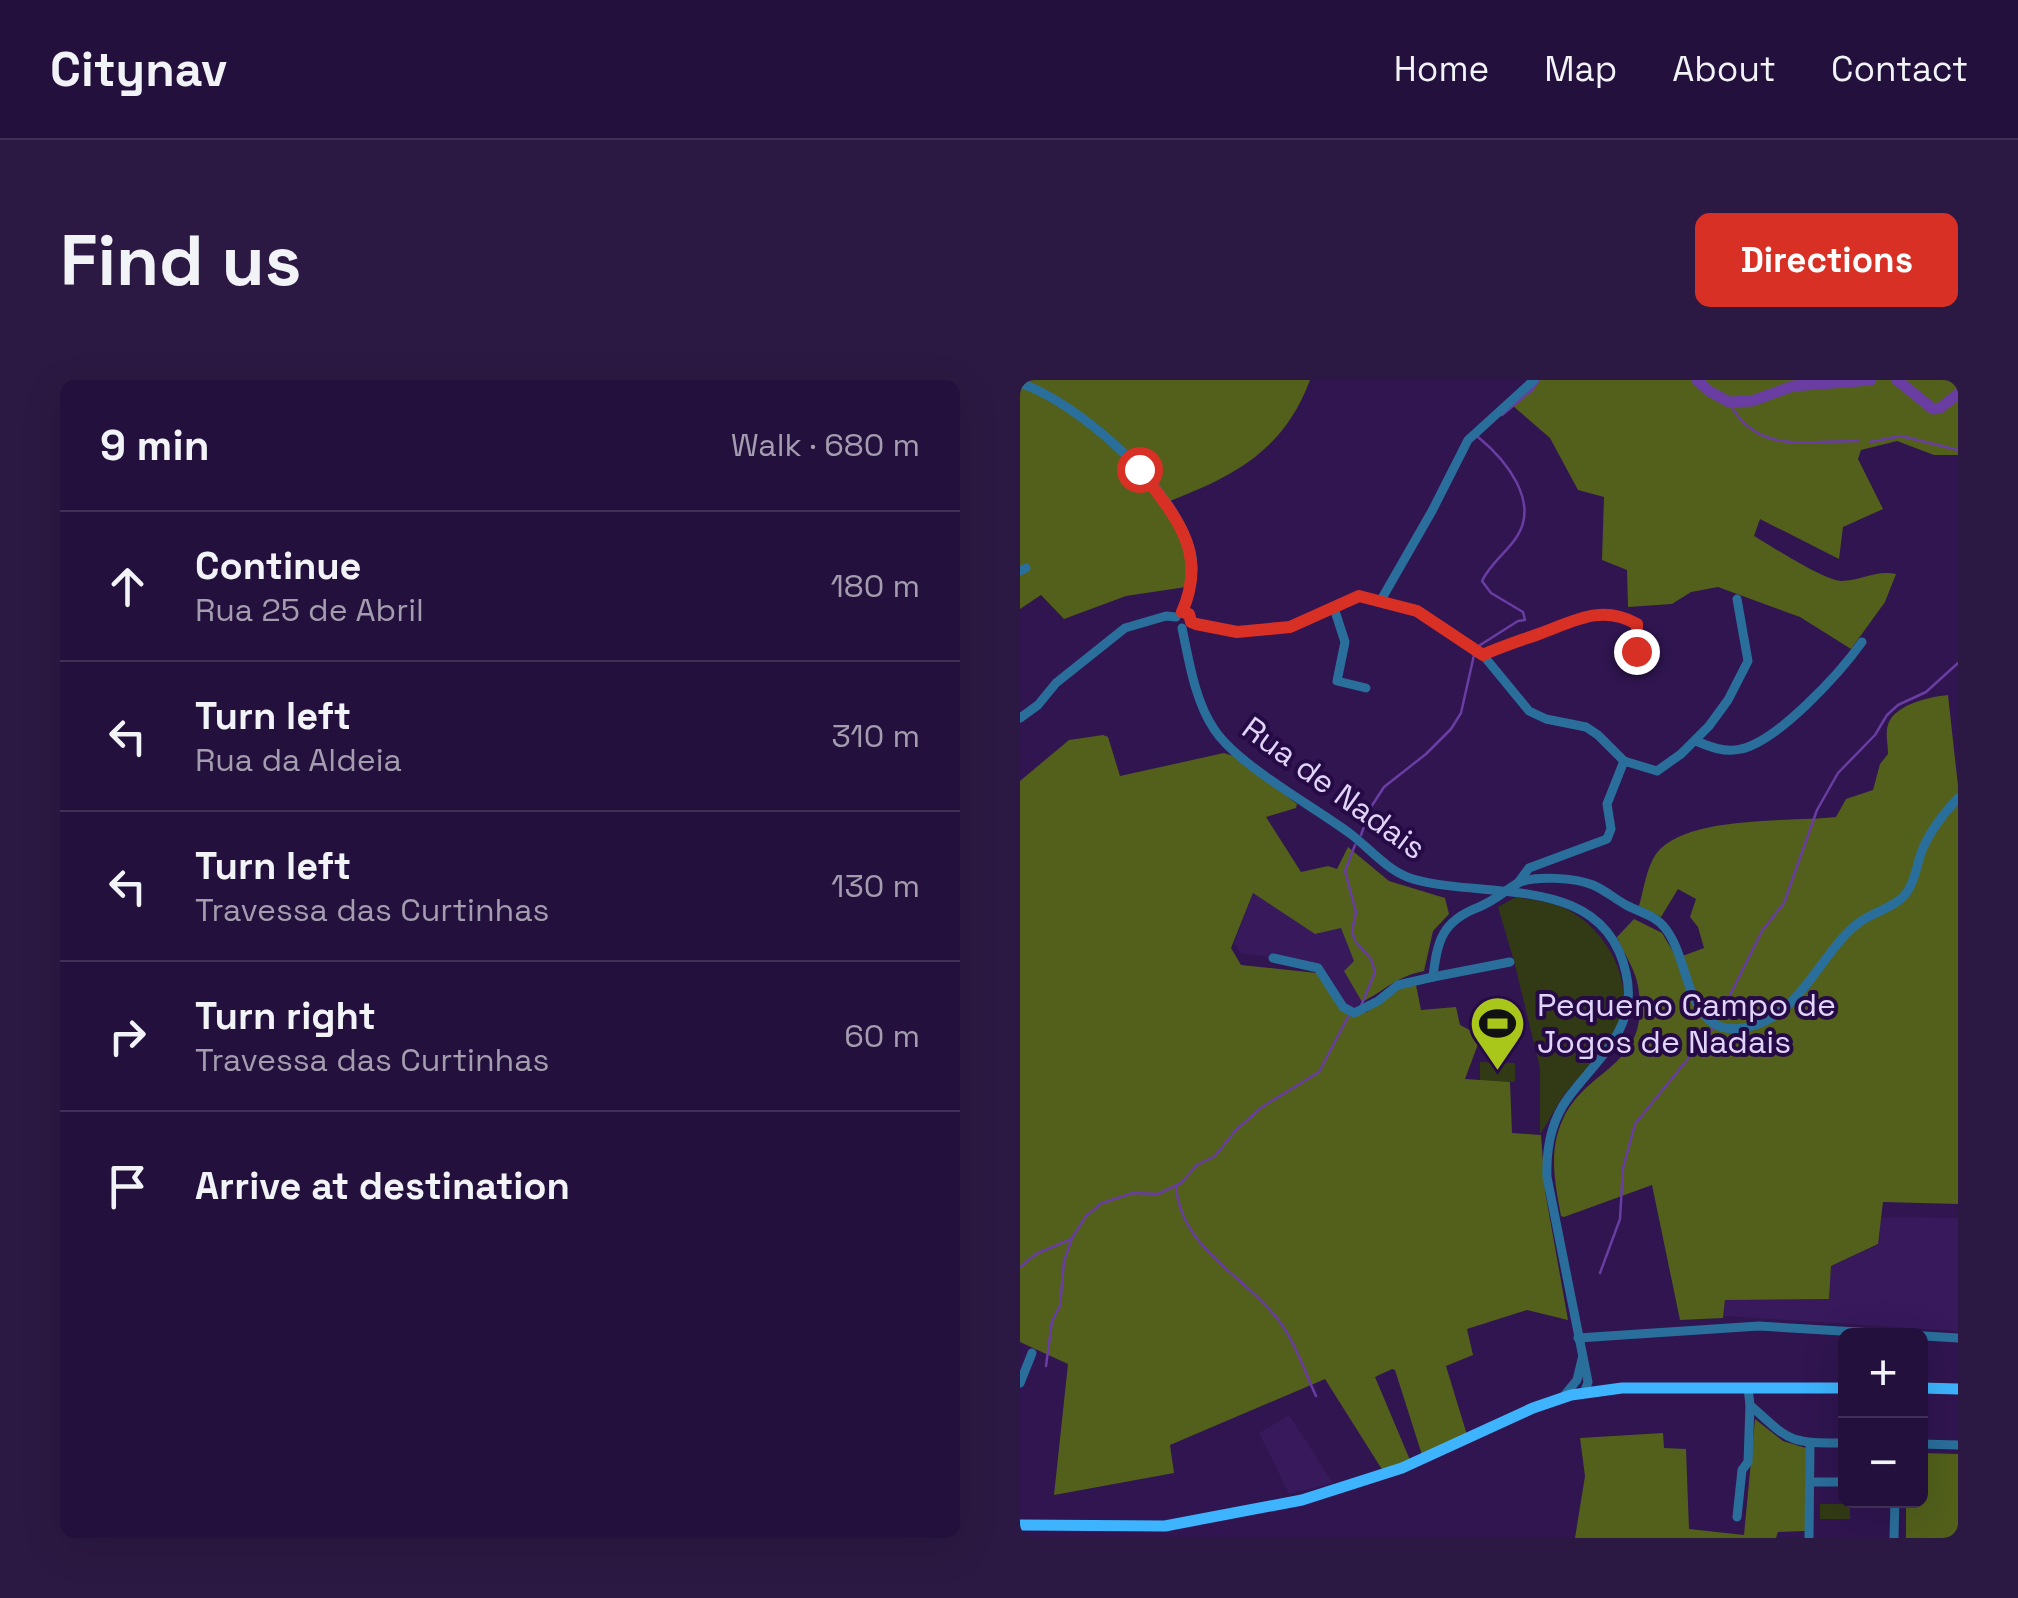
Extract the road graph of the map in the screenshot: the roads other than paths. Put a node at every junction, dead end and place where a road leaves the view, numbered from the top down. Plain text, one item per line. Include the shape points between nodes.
1 (1534, 380) edge
2 (1020, 383) edge
3 (1381, 600) junction
4 (1737, 600) dead end
5 (1334, 608) junction
6 (1179, 615) junction
7 (1187, 625) junction
8 (1862, 642) dead end
9 (1636, 651) dead end
10 (1483, 655) junction
11 (1366, 688) dead end
12 (1020, 719) edge
13 (1696, 741) junction
14 (1624, 761) junction
15 (1958, 798) edge
16 (1564, 880) junction
17 (1518, 883) junction
18 (1508, 892) junction
19 (1553, 897) junction
20 (1273, 958) dead end
21 (1510, 962) dead end
22 (1433, 977) junction
23 (1838, 1330) edge
24 (1928, 1336) edge
25 (1578, 1338) junction
26 (1958, 1338) edge
27 (1032, 1353) dead end
28 (1583, 1371) junction
29 (1020, 1383) edge
30 (1838, 1388) edge
31 (1928, 1388) edge
32 (1609, 1389) junction
33 (1958, 1389) edge
34 (1582, 1393) junction
35 (1563, 1397) junction
36 (1746, 1397) junction
37 (1810, 1443) junction
38 (1838, 1443) edge
39 (1928, 1444) edge
40 (1958, 1445) edge
41 (1810, 1482) junction
42 (1838, 1482) edge
43 (1895, 1508) edge
44 (1736, 1517) dead end
45 (1020, 1525) edge
46 (1809, 1538) edge
47 (1894, 1538) edge

1 - 3 street via 1468,440
2 - 6 street via 1082,419 1139,469 1170,509 1193,564
3 - 5 street via 1359,596
3 - 10 street via 1417,611
4 - 13 street via 1748,662
5 - 7 street via 1290,627 1237,632
5 - 11 street via 1345,642 1337,682
6 - 7 street via 1189,614
6 - 12 street via 1125,628
7 - 18 street, Rua de Nadais via 1208,719 1235,752 1401,874
8 - 13 street via 1822,690 1758,741 1722,750
9 - 10 street via 1637,624 1602,616 1573,618
10 - 14 street via 1529,711 1598,734
13 - 14 street via 1657,770
14 - 17 street via 1607,804 1606,840 1528,868
15 - 16 street via 1932,831 1902,898 1858,923 1793,1000 1746,1028 1707,1020 1658,921 1590,883
16 - 17 street
16 - 19 street
17 - 18 street
18 - 19 street, Rua de Nadais
18 - 22 street via 1448,926 1436,944
19 - 25 street, Rua de Nadais via 1601,926 1626,972 1628,994 1612,1047 1567,1099 1547,1148
20 - 22 street via 1318,968 1343,1007 1354,1012 1398,986
21 - 22 street
23 - 25 street via 1759,1326
24 - 26 street
25 - 28 street, Rua de Nadais
27 - 29 street
28 - 32 street
28 - 34 street, Rua de Nadais via 1588,1382
28 - 35 street, Rua de Nadais
30 - 36 main road via 1764,1388
31 - 33 main road
32 - 34 main road
32 - 36 main road via 1722,1388
34 - 35 main road
35 - 45 main road via 1402,1468 1302,1500 1165,1526
36 - 37 street via 1784,1437
36 - 44 street via 1748,1462
37 - 38 street
37 - 41 street
39 - 40 street
41 - 42 street
41 - 46 street
43 - 47 street

